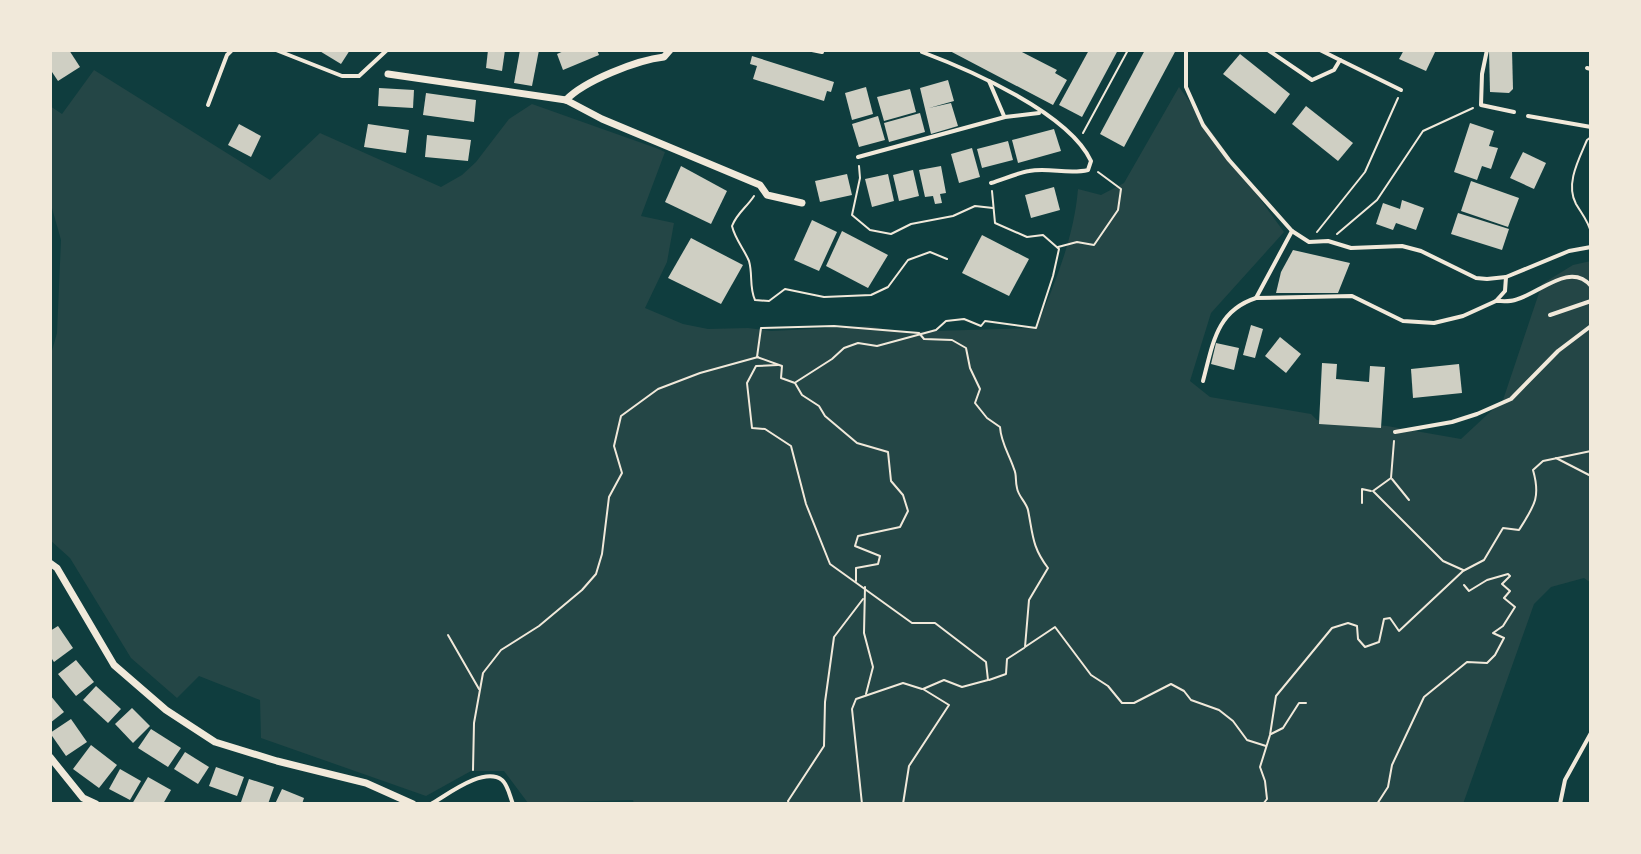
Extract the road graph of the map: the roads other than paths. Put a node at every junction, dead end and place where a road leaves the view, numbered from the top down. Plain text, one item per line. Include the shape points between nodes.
1 (232, 50) edge
2 (276, 50) edge
3 (386, 50) edge
4 (670, 50) edge
5 (812, 50) edge
6 (925, 50) edge
7 (1186, 50) edge
8 (1268, 50) edge
9 (1320, 50) edge
10 (1487, 50) edge
11 (822, 52) edge
12 (1340, 60) junction
13 (388, 74) dead end
14 (988, 78) junction
15 (1401, 90) road end
16 (566, 100) junction
17 (208, 105) dead end
18 (1514, 112) dead end
19 (1041, 113) junction
20 (1528, 116) dead end
21 (1005, 117) junction
22 (1591, 127) edge
23 (858, 157) road end
24 (991, 183) road end
25 (802, 203) dead end
26 (1292, 231) junction
27 (1591, 247) edge
28 (1506, 277) junction
29 (1591, 286) edge
30 (1256, 298) junction
31 (1496, 301) junction
32 (1591, 301) edge
33 (1550, 315) dead end
34 (1591, 326) edge
35 (1203, 381) dead end
36 (1395, 432) road end
37 (50, 563) edge
38 (1591, 733) edge
39 (50, 757) edge
40 (96, 804) edge
41 (413, 804) edge
42 (431, 804) edge
43 (513, 804) edge
44 (1560, 804) edge

1 - 17 lane
2 - 3 lane via 342,76 359,76
4 - 16 street via 664,57 645,59 575,90
5 - 11 lane
6 - 14 lane
7 - 26 lane via 1186,87 1203,125
8 - 12 lane via 1312,80 1334,70
9 - 12 lane
10 - 18 lane via 1481,105
12 - 15 lane
13 - 16 street
14 - 19 lane
14 - 21 lane
16 - 25 street via 760,185 767,195
19 - 21 lane
19 - 24 lane via 1084,147 1091,161 1088,170 1029,171
20 - 22 lane
21 - 23 lane
26 - 28 lane via 1309,242 1351,248 1402,246 1476,278
26 - 30 lane
27 - 28 lane
28 - 31 lane via 1505,291
29 - 31 lane via 1582,277 1571,276 1515,300
30 - 31 lane via 1352,296 1403,321 1434,323
30 - 35 lane via 1228,313
32 - 33 lane
34 - 36 lane via 1511,399 1452,422
37 - 41 street via 114,665 166,710 215,742 366,783
38 - 44 lane via 1565,780
39 - 40 street via 83,798
42 - 43 lane via 473,779 488,777 506,784

